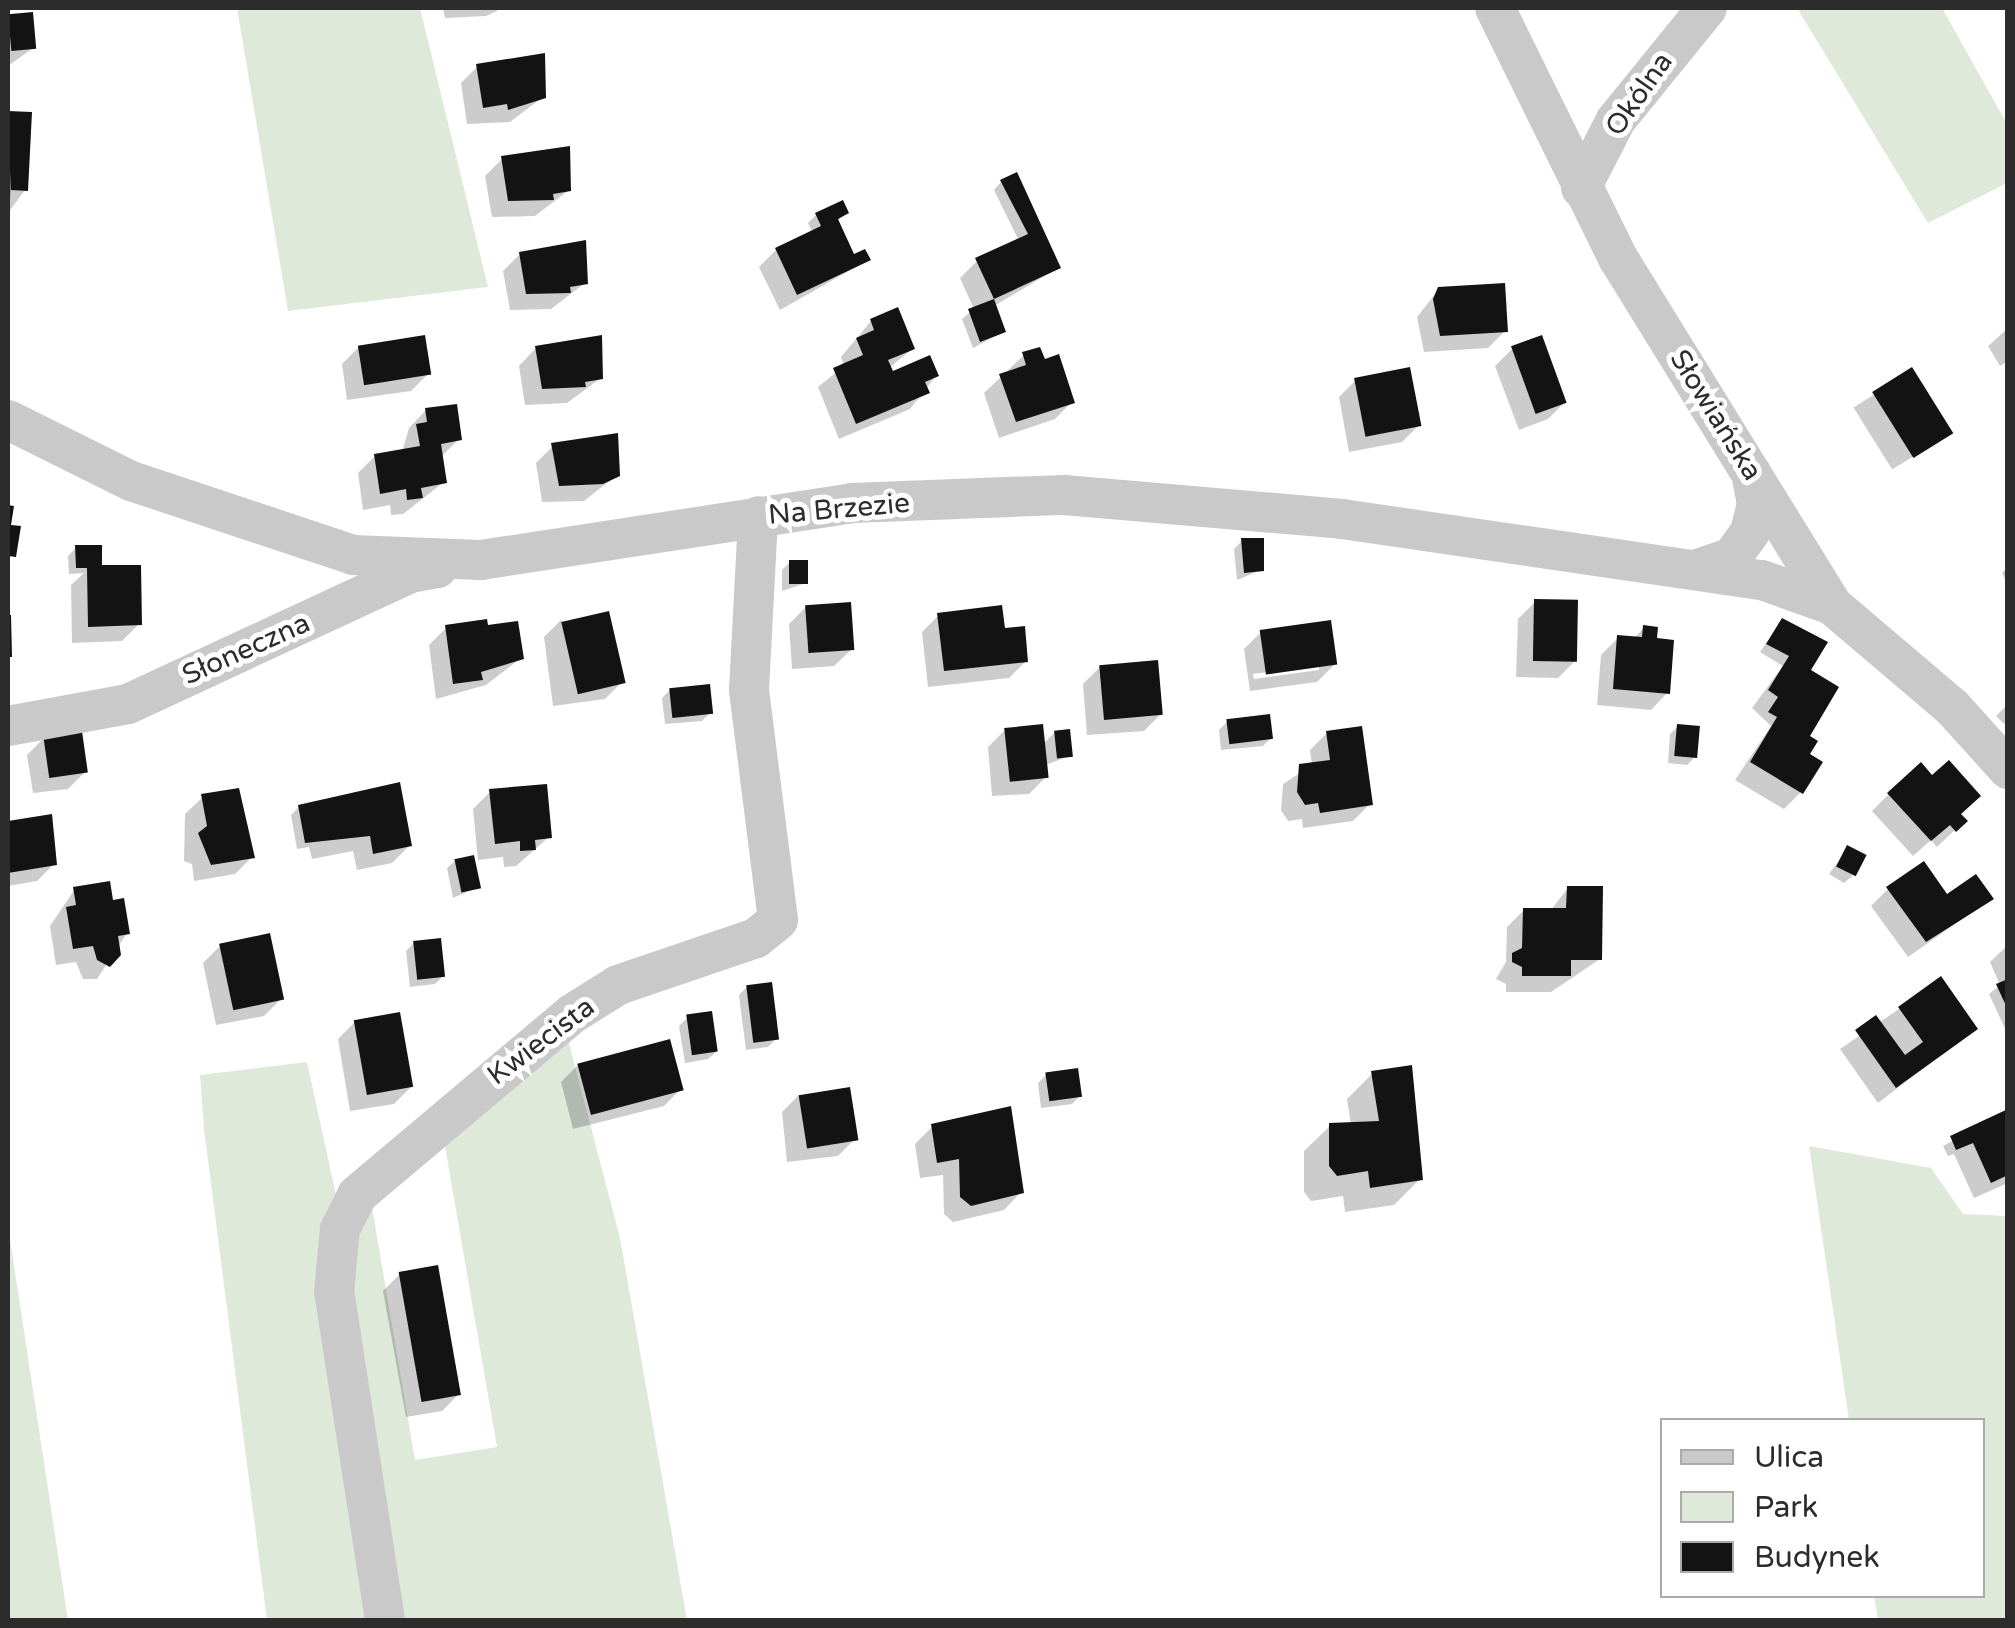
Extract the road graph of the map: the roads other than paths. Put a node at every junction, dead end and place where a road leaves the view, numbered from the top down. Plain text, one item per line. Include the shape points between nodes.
1 (1495, 8) edge
2 (1707, 8) edge
3 (1581, 188) junction
4 (8, 420) edge
5 (1751, 471) junction
6 (758, 516) junction
7 (481, 560) junction
8 (1695, 570) junction
9 (1832, 605) junction
10 (8, 726) edge
11 (2008, 770) edge
12 (385, 1620) edge

1 - 3 street, Słowiańska
2 - 3 street, Okólna via 1616,120
3 - 5 street, Słowiańska
4 - 7 street, Na Brzezie via 131,481 342,552
5 - 8 street via 1758,504 1750,532 1732,557
5 - 9 street, Słowiańska
6 - 7 street, Na Brzezie
6 - 8 street, Na Brzezie via 852,503 1064,495 1342,519
6 - 12 street, Kwiecista via 750,690 778,920 756,938 618,986 572,1014 357,1194 340,1229 334,1292
7 - 10 street, Słoneczna via 410,574 128,704
8 - 9 street, Na Brzezie via 1762,580
9 - 11 street, Słowiańska via 1952,708

